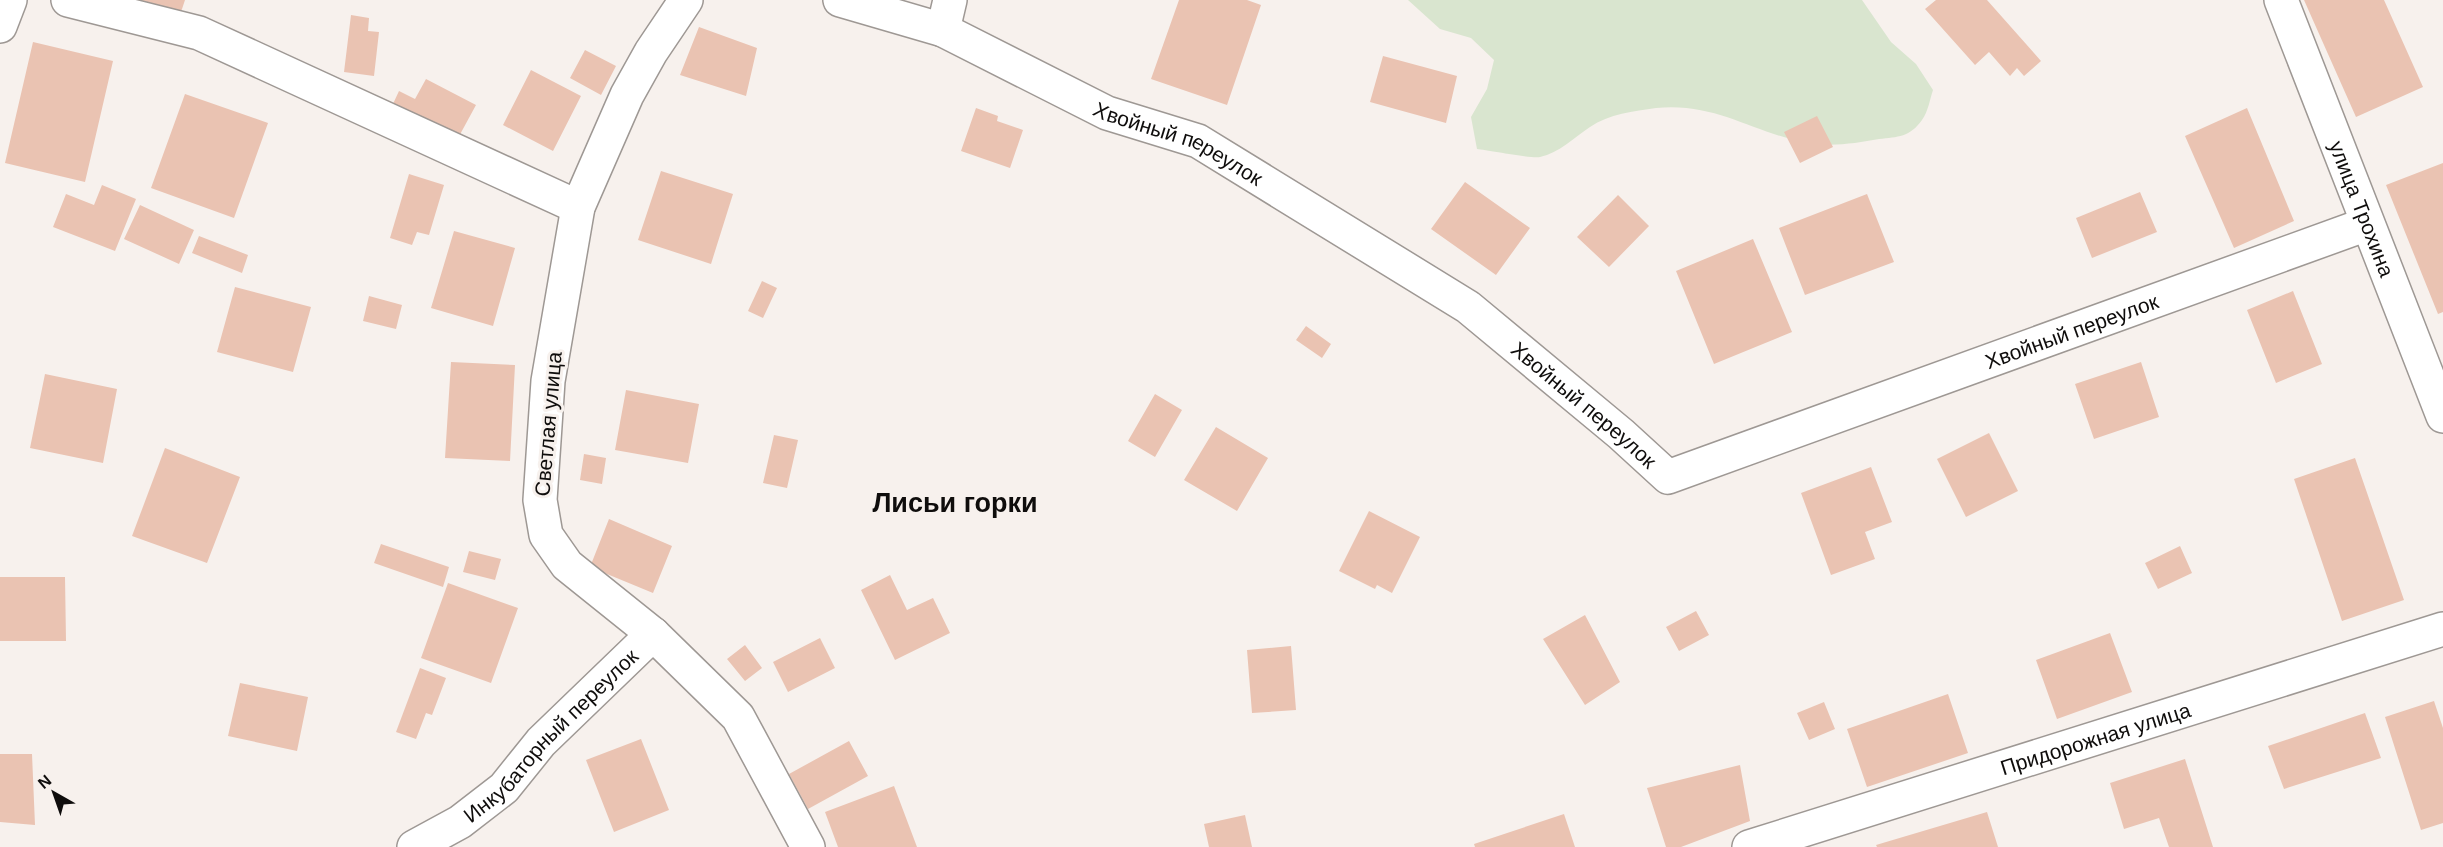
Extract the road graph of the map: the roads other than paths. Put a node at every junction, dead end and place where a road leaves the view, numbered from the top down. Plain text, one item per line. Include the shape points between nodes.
1 (10, 0) edge
2 (68, 0) edge
3 (686, 0) edge
4 (840, 0) edge
5 (2281, 0) edge
6 (946, 15) edge
7 (0, 26) edge
8 (578, 207) junction
9 (2367, 224) junction
10 (2443, 416) edge
11 (2443, 629) edge
12 (652, 634) junction
13 (414, 847) edge
14 (808, 847) edge
15 (1749, 847) edge

1 - 7 street
2 - 8 street via 199,33
3 - 8 street, Светлая улица via 627,95
4 - 6 street, Хвойный переулок
5 - 9 street, улица Трохина
6 - 9 street, Хвойный переулок via 1107,113 1198,141 1468,307 1668,477
8 - 12 street, Светлая улица via 548,381 540,500 546,535 567,565
9 - 10 street, улица Трохина
11 - 15 street, Придорожная улица
12 - 13 street, Инкубаторный переулок via 541,742 504,788 460,822
12 - 14 street, Светлая улица via 738,717

